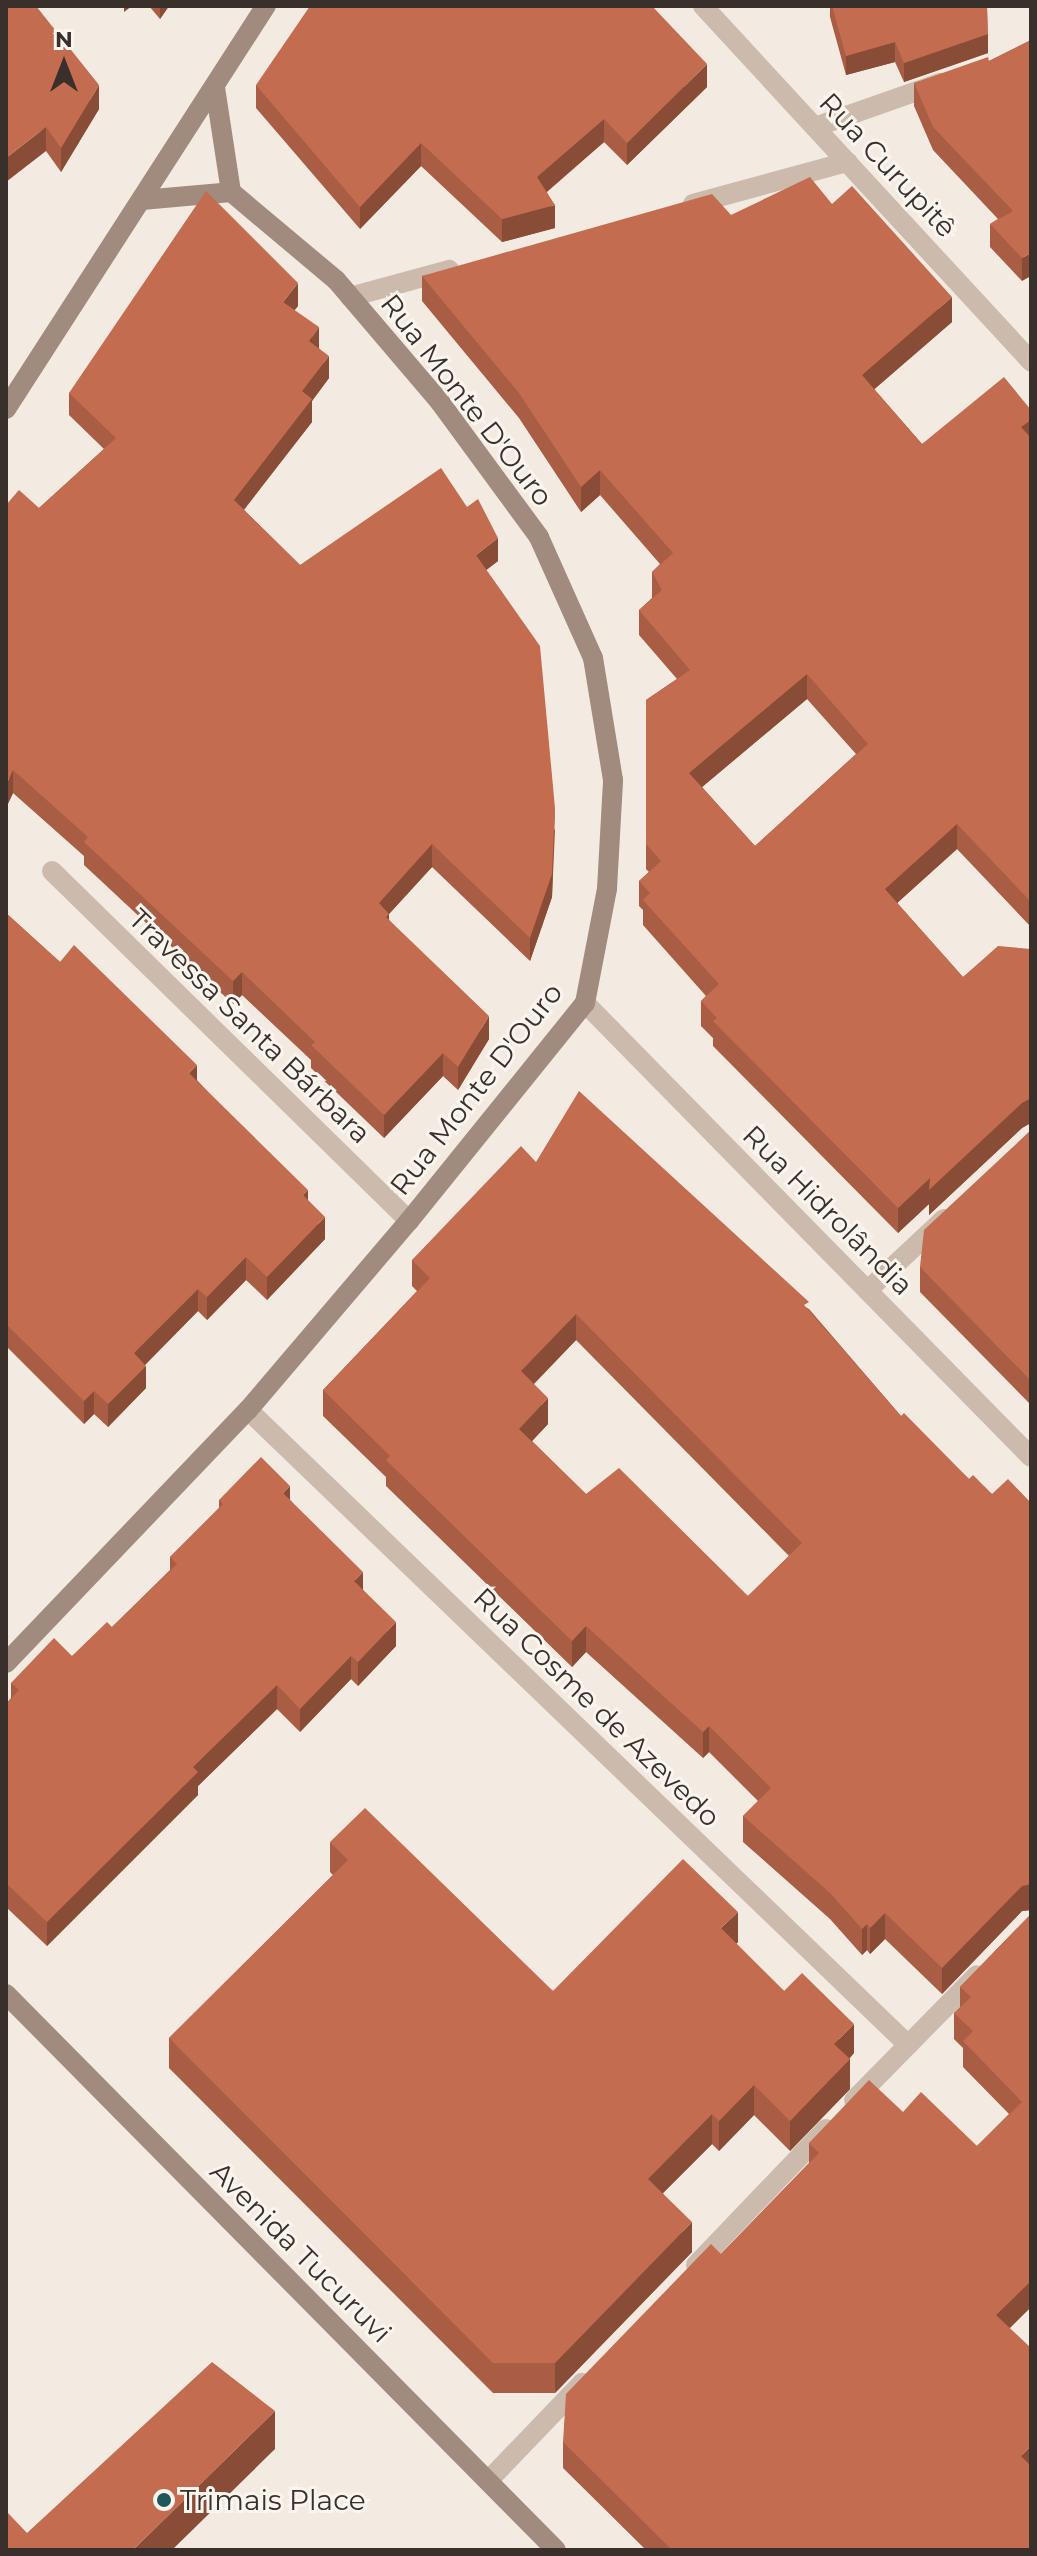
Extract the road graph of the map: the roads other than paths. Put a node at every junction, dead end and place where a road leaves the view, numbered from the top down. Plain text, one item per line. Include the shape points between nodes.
1 (266, 6) edge
2 (703, 6) edge
3 (959, 77) edge
4 (215, 87) junction
5 (815, 127) junction
6 (847, 162) junction
7 (231, 192) junction
8 (142, 200) junction
9 (679, 208) edge
10 (469, 264) edge
11 (350, 297) junction
12 (1031, 362) edge
13 (6, 409) edge
14 (52, 871) dead end
15 (585, 1003) junction
16 (961, 1203) edge
17 (409, 1221) junction
18 (868, 1290) junction
19 (248, 1410) junction
20 (1031, 1457) edge
21 (6, 1663) edge
22 (986, 1966) edge
23 (6, 1994) edge
24 (908, 2045) junction
25 (678, 2283) edge
26 (602, 2363) edge
27 (488, 2481) junction
28 (556, 2550) edge

1 - 4 main road
2 - 5 street, Rua Curupitê
3 - 5 street
4 - 7 main road
4 - 8 main road
5 - 6 street, Rua Curupitê
6 - 9 street
6 - 12 street, Rua Curupitê
7 - 8 main road
7 - 11 main road, Rua Monte D'Ouro
8 - 13 main road
10 - 11 street
11 - 15 main road, Rua Monte D'Ouro via 440,402 539,537 593,658 613,780 607,889
14 - 17 street, Travessa Santa Bárbara
15 - 17 main road, Rua Monte D'Ouro
15 - 18 street, Rua Hidrolândia
16 - 18 street
17 - 19 main road, Rua Monte D'Ouro
18 - 20 street, Rua Hidrolândia
19 - 21 main road, Rua Monte D'Ouro
19 - 24 street, Rua Cosme de Azevedo
22 - 24 street
23 - 27 main road, Avenida Tucuruvi
24 - 25 street
26 - 27 street
27 - 28 main road, Avenida Tucuruvi

